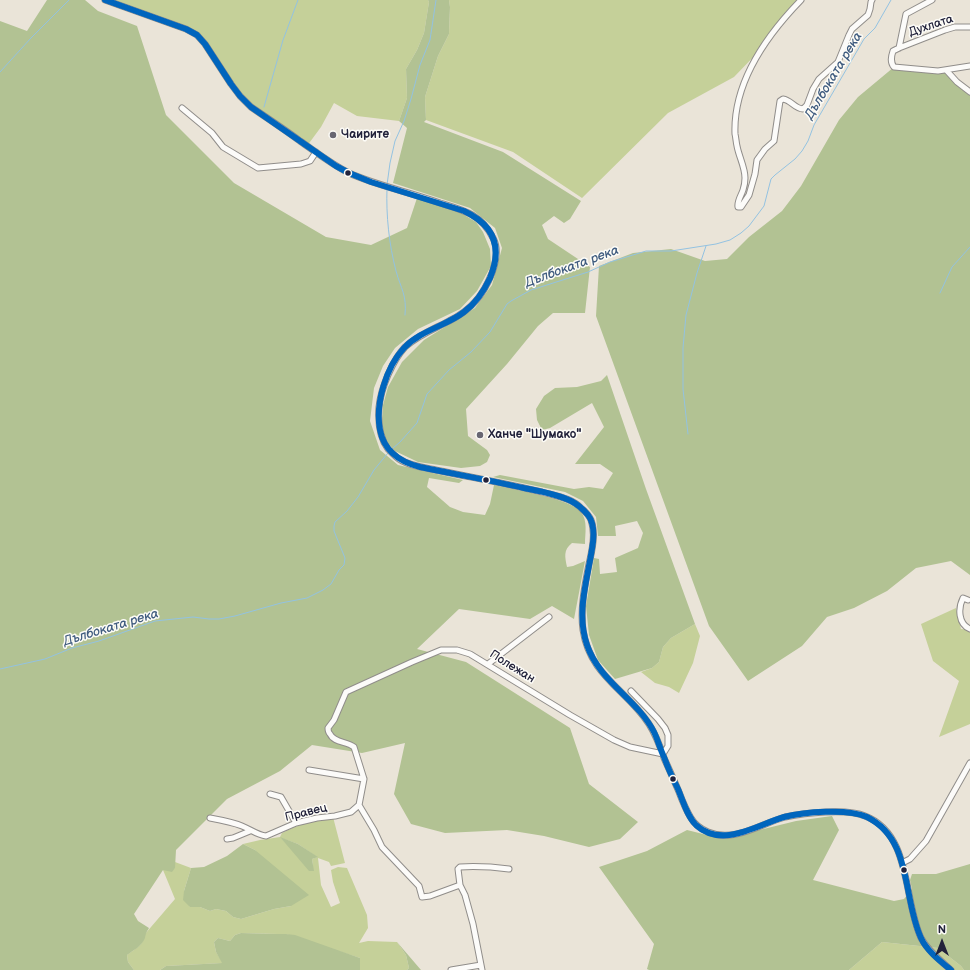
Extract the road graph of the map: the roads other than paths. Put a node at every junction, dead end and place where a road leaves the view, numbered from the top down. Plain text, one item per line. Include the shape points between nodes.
1 (105, 0) edge
2 (801, 0) edge
3 (872, 0) edge
4 (932, 0) edge
5 (970, 27) edge
6 (899, 48) junction
7 (970, 66) edge
8 (947, 71) junction
9 (970, 92) edge
10 (182, 108) dead end
11 (316, 152) junction
12 (968, 600) dead end
13 (549, 617) dead end
14 (970, 629) edge
15 (488, 664) junction
16 (631, 691) dead end
17 (663, 754) junction
18 (970, 763) edge
19 (309, 770) dead end
20 (364, 779) junction
21 (270, 794) dead end
22 (359, 805) junction
23 (210, 818) dead end
24 (296, 823) junction
25 (250, 830) junction
26 (227, 839) dead end
27 (902, 863) junction
28 (509, 869) dead end
29 (460, 885) junction
30 (482, 968) edge
31 (451, 970) edge
32 (951, 970) edge

1 - 11 street via 197,35 231,84 251,107
2 - 3 street via 761,50 746,78 739,100 735,133 745,178 738,207 742,207 749,195 758,160 764,149 774,141 780,101 786,99 799,109 807,105 819,79 838,62 852,29 868,15
4 - 6 street via 906,14
5 - 6 street, Духлата via 955,27
6 - 8 street via 892,55 891,62 894,67
7 - 8 street
8 - 9 street
10 - 11 street via 212,133 223,147 258,168 301,164 310,161
11 - 17 street via 332,164 353,174 469,213 480,220 491,234 497,252 494,268 477,301 466,312 408,344 391,367 380,399 378,419 381,435 386,446 400,460 417,466 564,498 576,503 585,511 591,520 593,531 582,621 589,653 605,677 647,722
12 - 14 street via 963,598 960,610 963,623
13 - 15 street
15 - 17 street, Полежан via 614,740 630,747
15 - 20 street, Полежан via 457,650 441,650 346,692 328,728 334,739 354,747
16 - 17 street via 665,728 668,746
17 - 27 street via 689,816 704,830 715,835 729,836 781,818 812,813 852,812 865,815 888,833 897,846
18 - 27 street via 926,841 910,859
19 - 20 street
20 - 22 street
21 - 24 street via 281,797
22 - 24 street, Правец via 351,812
22 - 29 street via 382,847 419,886 422,897
23 - 25 street, Правец
24 - 25 street, Правец via 266,836
25 - 26 street
27 - 32 street via 921,937 930,951
28 - 29 street via 459,868
29 - 30 street via 473,924
30 - 31 street

